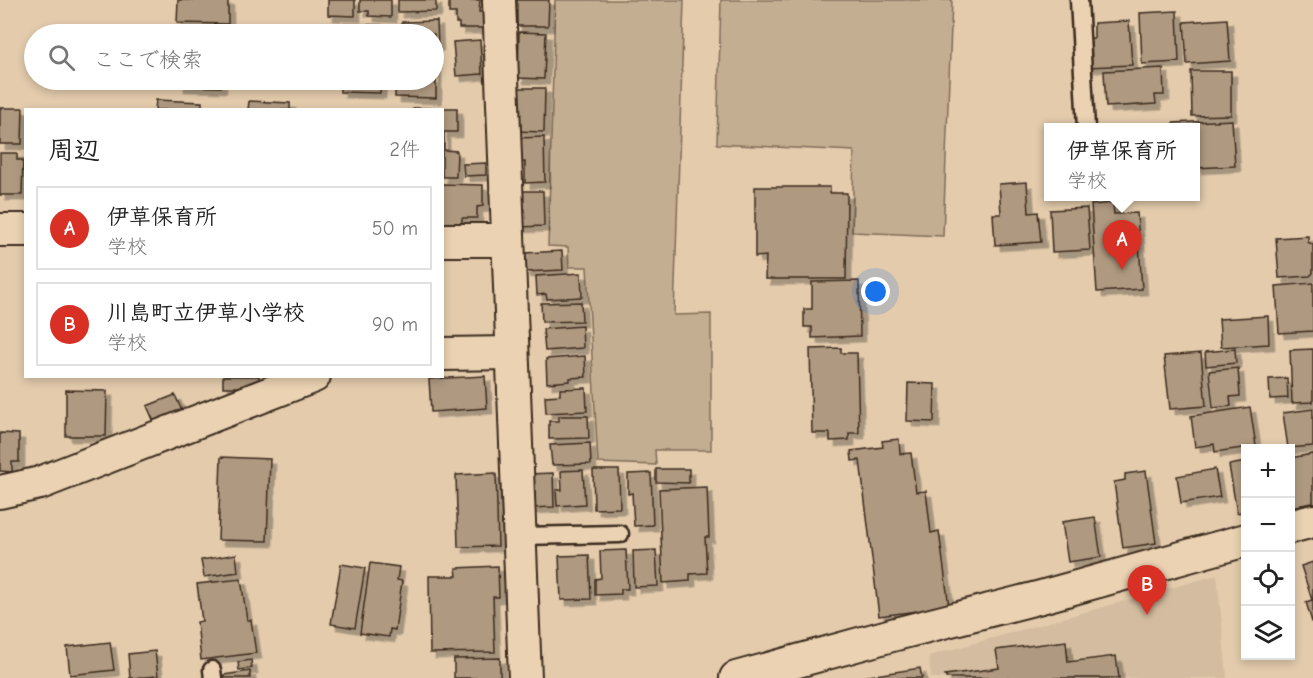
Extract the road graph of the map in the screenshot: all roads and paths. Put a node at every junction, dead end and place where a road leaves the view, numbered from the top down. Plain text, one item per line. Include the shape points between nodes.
1 (499, 0) edge
2 (1079, 0) edge
3 (1086, 123) edge
4 (0, 230) edge
5 (24, 230) edge
6 (444, 240) edge
7 (508, 240) junction
8 (512, 353) junction
9 (444, 354) edge
10 (309, 378) edge
11 (0, 492) edge
12 (1313, 521) edge
13 (1295, 526) edge
14 (620, 534) dead end
15 (520, 536) junction
16 (1241, 541) edge
17 (525, 678) edge
18 (736, 678) edge

1 - 7 street
2 - 3 lane
4 - 5 street
6 - 7 street
7 - 8 street
8 - 9 street
8 - 15 street
10 - 11 street via 40,483
12 - 13 street
14 - 15 lane
15 - 17 street
16 - 18 street

